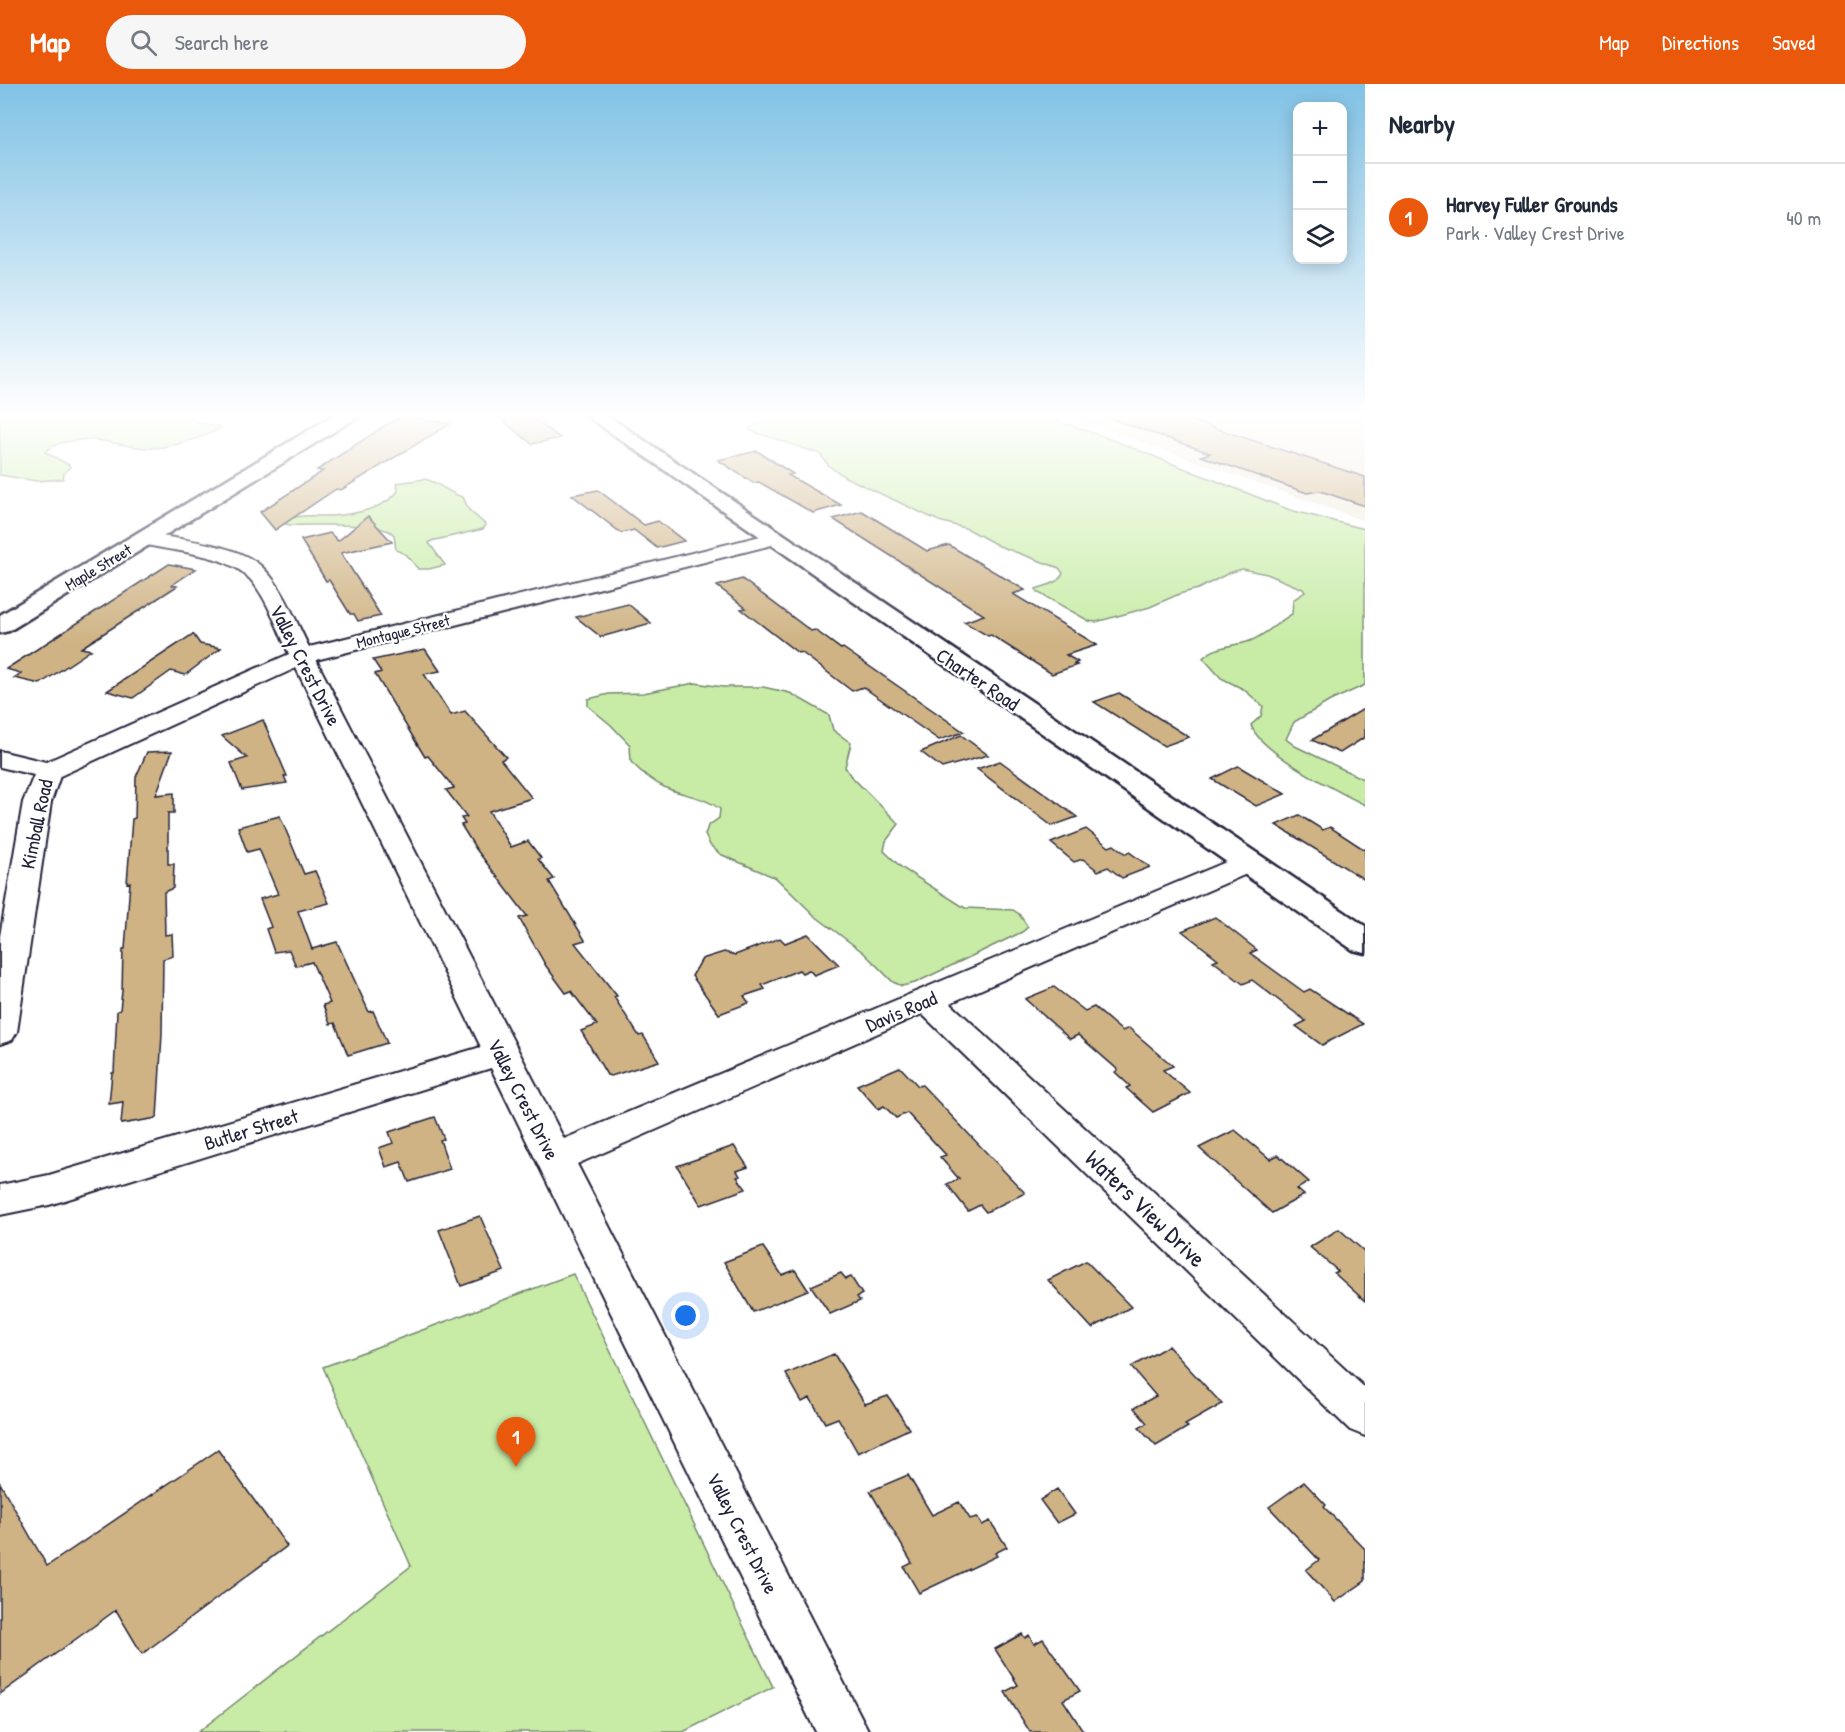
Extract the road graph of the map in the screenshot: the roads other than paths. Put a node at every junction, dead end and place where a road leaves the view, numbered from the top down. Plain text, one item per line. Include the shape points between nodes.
1 (223, 491) edge
2 (704, 491) edge
3 (145, 539) junction
4 (773, 539) junction
5 (0, 626) edge
6 (303, 656) junction
7 (0, 759) edge
8 (49, 771) junction
9 (1248, 863) junction
10 (1365, 942) edge
11 (927, 1000) junction
12 (0, 1032) edge
13 (500, 1053) junction
14 (554, 1158) junction
15 (0, 1200) edge
16 (1365, 1416) edge
17 (843, 1732) edge

1 - 3 street, Maple Street
2 - 4 street, Charter Road
3 - 5 street, Maple Street
3 - 6 street, Valley Crest Drive via 221,556 255,572
4 - 6 street, Montague Street
4 - 9 street, Charter Road
6 - 8 street, Montague Street
6 - 13 street, Valley Crest Drive
7 - 8 street, Kimball Road
8 - 12 street, Kimball Road via 37,802
9 - 10 street, Charter Road
9 - 11 street, Davis Road
11 - 14 street, Davis Road
11 - 16 street, Waters View Drive
13 - 14 street, Valley Crest Drive
13 - 15 street, Butler Street via 49,1190
14 - 17 street, Valley Crest Drive

